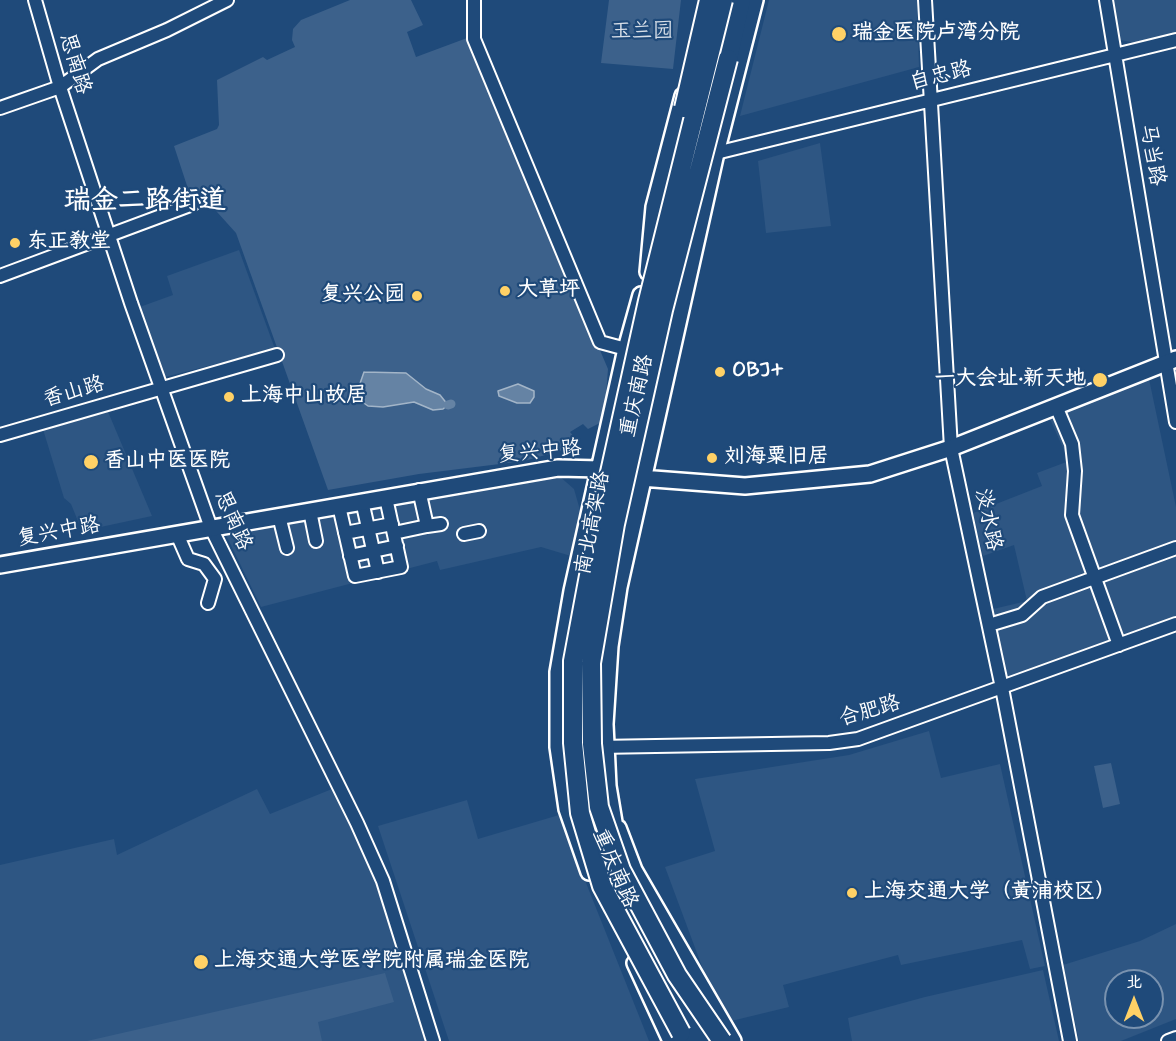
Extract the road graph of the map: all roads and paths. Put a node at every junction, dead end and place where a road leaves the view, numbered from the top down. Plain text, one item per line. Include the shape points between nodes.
1 (35, 0) edge
2 (227, 0) edge
3 (474, 0) edge
4 (708, 0) edge
5 (721, 0) edge
6 (743, 0) edge
7 (755, 0) edge
8 (926, 0) edge
9 (1106, 0) edge
10 (1176, 40) edge
11 (1115, 55) junction
12 (60, 87) junction
13 (932, 99) junction
14 (0, 108) edge
15 (716, 153) junction
16 (674, 178) junction
17 (659, 191) junction
18 (193, 204) dead end
19 (109, 237) junction
20 (653, 266) junction
21 (0, 276) edge
22 (626, 350) junction
23 (276, 356) dead end
24 (1171, 361) edge
25 (160, 388) junction
26 (1056, 406) junction
27 (1176, 422) edge
28 (0, 435) edge
29 (951, 448) junction
30 (601, 470) junction
31 (641, 478) junction
32 (419, 490) junction
33 (387, 498) junction
34 (363, 501) junction
35 (339, 506) junction
36 (310, 511) junction
37 (279, 516) junction
38 (441, 524) dead end
39 (427, 526) junction
40 (211, 528) junction
41 (368, 528) junction
42 (479, 531) dead end
43 (345, 533) junction
44 (177, 534) junction
45 (394, 534) junction
46 (464, 534) dead end
47 (316, 542) dead end
48 (287, 548) dead end
49 (1176, 548) edge
50 (373, 551) junction
51 (350, 556) junction
52 (0, 565) edge
53 (236, 570) junction
54 (378, 572) junction
55 (1095, 576) junction
56 (215, 579) junction
57 (208, 603) dead end
58 (1176, 624) edge
59 (989, 625) junction
60 (1119, 645) junction
61 (1002, 688) junction
62 (558, 747) junction
63 (606, 747) junction
64 (611, 808) junction
65 (677, 975) junction
66 (1176, 1038) edge
67 (680, 1039) edge
68 (433, 1041) edge
69 (715, 1041) edge
70 (722, 1041) edge
71 (733, 1041) edge
72 (1070, 1041) edge
73 (1168, 1041) edge

1 - 12 street, 思南路
2 - 12 street via 98,59
3 - 22 street via 474,39 600,342
4 - 17 main road, 重庆南路
4 - 20 highway, bridge
5 - 16 main road, 重庆南路
5 - 20 highway, 南北高架路, bridge
6 - 65 highway, 南北高架路, bridge via 663,310 615,524 591,663 592,744 599,807 621,870
7 - 15 main road, 重庆南路
8 - 13 street, 淡水路
9 - 11 street, 马当路
10 - 11 street, 自忠路
11 - 13 street, 自忠路
11 - 24 street, 马当路
12 - 14 street
12 - 19 street, 思南路
13 - 15 street, 自忠路
13 - 29 street, 淡水路
15 - 31 main road, 重庆南路
16 - 17 main road
16 - 20 main road, 重庆南路
17 - 20 main road, 重庆南路 via 654,207
18 - 19 street
19 - 21 street
19 - 25 street, 思南路
20 - 22 main road, 重庆南路
20 - 67 highway, 南北高架路, bridge via 598,522 573,661 573,743 580,813 602,886
22 - 30 main road, 重庆南路
23 - 25 street, 香山路
24 - 26 main road, 复兴中路
24 - 27 street, 马当路
25 - 28 street, 香山路
25 - 40 street, 思南路
26 - 29 main road, 复兴中路
26 - 55 street via 1072,444 1072,515
29 - 31 main road, 复兴中路 via 870,474 774,485
29 - 59 street, 淡水路
30 - 31 main road, 复兴中路
30 - 32 main road, 复兴中路 via 558,468
30 - 62 main road, 重庆南路 via 572,591 558,672
31 - 63 main road, 重庆南路 via 610,646
32 - 33 main road, 复兴中路
32 - 39 street
33 - 34 main road, 复兴中路
33 - 45 street
34 - 35 main road, 复兴中路
34 - 41 street
35 - 36 main road, 复兴中路
35 - 43 street
36 - 37 main road, 复兴中路
36 - 47 street
37 - 40 main road, 复兴中路
37 - 48 street
38 - 39 street
39 - 45 street
40 - 44 main road, 复兴中路
40 - 53 street, 思南路
41 - 43 street
41 - 45 street
41 - 50 street
42 - 46 street
43 - 51 street
44 - 52 main road, 复兴中路
44 - 56 street via 188,559 204,564
45 - 50 street
45 - 54 street via 401,567
49 - 55 street
50 - 51 street
50 - 54 street
51 - 54 street via 355,576
53 - 56 street
53 - 68 street, 思南路 via 383,881
55 - 59 street via 1042,597 1022,615
55 - 60 street
56 - 57 street
58 - 60 street, 合肥路
59 - 61 street, 淡水路
60 - 61 street, 合肥路
61 - 63 street, 合肥路 via 873,735 843,742
61 - 72 street, 淡水路
62 - 63 street, 合肥路
62 - 67 main road, 重庆南路 via 567,809 593,882
63 - 64 main road, 重庆南路
64 - 69 main road, 重庆南路 via 618,843 640,898
64 - 71 main road, 重庆南路 via 634,870
65 - 69 highway, 南北高架路, bridge
65 - 70 highway, bridge
66 - 73 street

